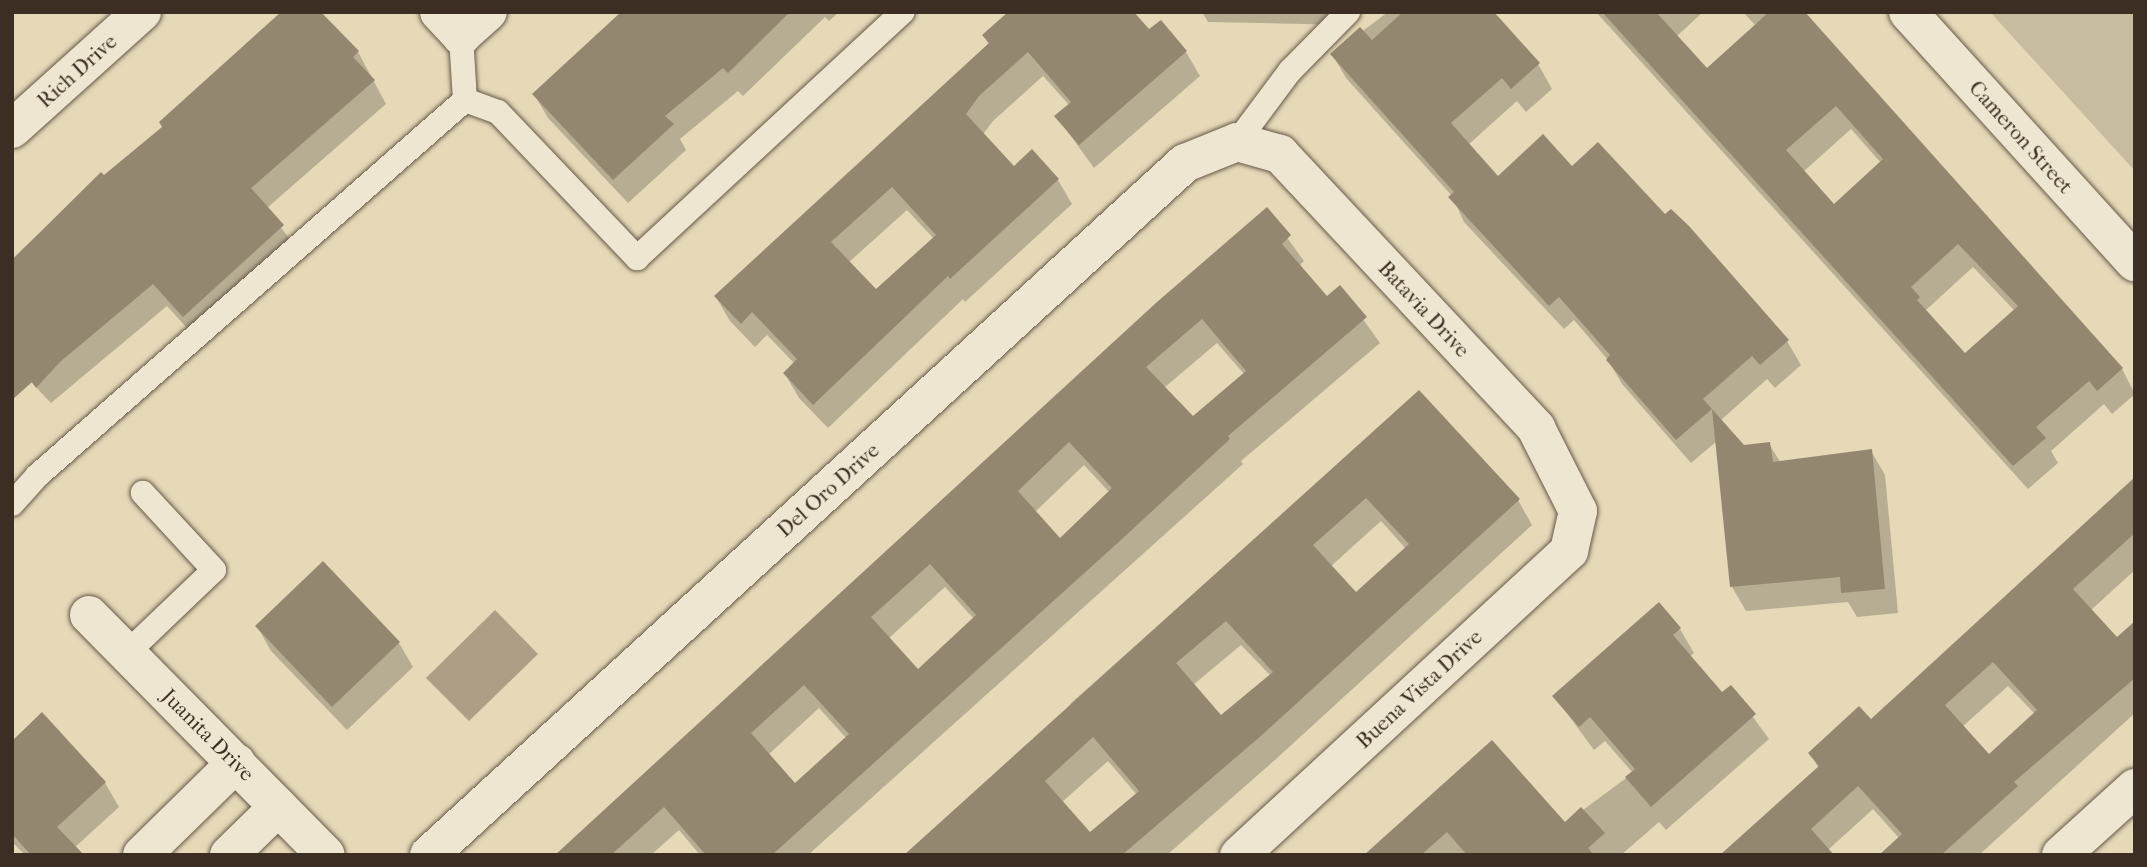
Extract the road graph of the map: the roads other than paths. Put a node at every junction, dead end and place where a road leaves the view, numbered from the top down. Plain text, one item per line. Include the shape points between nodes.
1 (142, 12) edge
2 (903, 12) edge
3 (1348, 12) edge
4 (1908, 12) edge
5 (463, 20) edge
6 (465, 100) junction
7 (12, 129) edge
8 (1237, 142) junction
9 (2135, 262) edge
10 (143, 493) dead end
11 (12, 504) edge
12 (1578, 511) joint
13 (89, 615) dead end
14 (127, 653) junction
15 (236, 763) junction
16 (2135, 788) edge
17 (278, 807) junction
18 (142, 855) edge
19 (229, 855) edge
20 (326, 855) edge
21 (429, 855) edge
22 (1239, 855) edge
23 (2061, 855) edge

1 - 7 street, Rich Drive
2 - 6 lane via 637,258 498,112
3 - 8 lane via 1290,71
4 - 9 street, Cameron Street
5 - 6 lane
6 - 11 lane via 37,476
8 - 12 street, Batavia Drive via 1280,153 1535,428
8 - 21 street, Del Oro Drive via 1185,163
10 - 14 lane via 214,570
12 - 22 street, Buena Vista Drive via 1569,551
13 - 14 street, Juanita Drive
14 - 15 street, Juanita Drive
15 - 17 street, Juanita Drive
15 - 18 street
16 - 23 street
17 - 19 street
17 - 20 street, Juanita Drive

